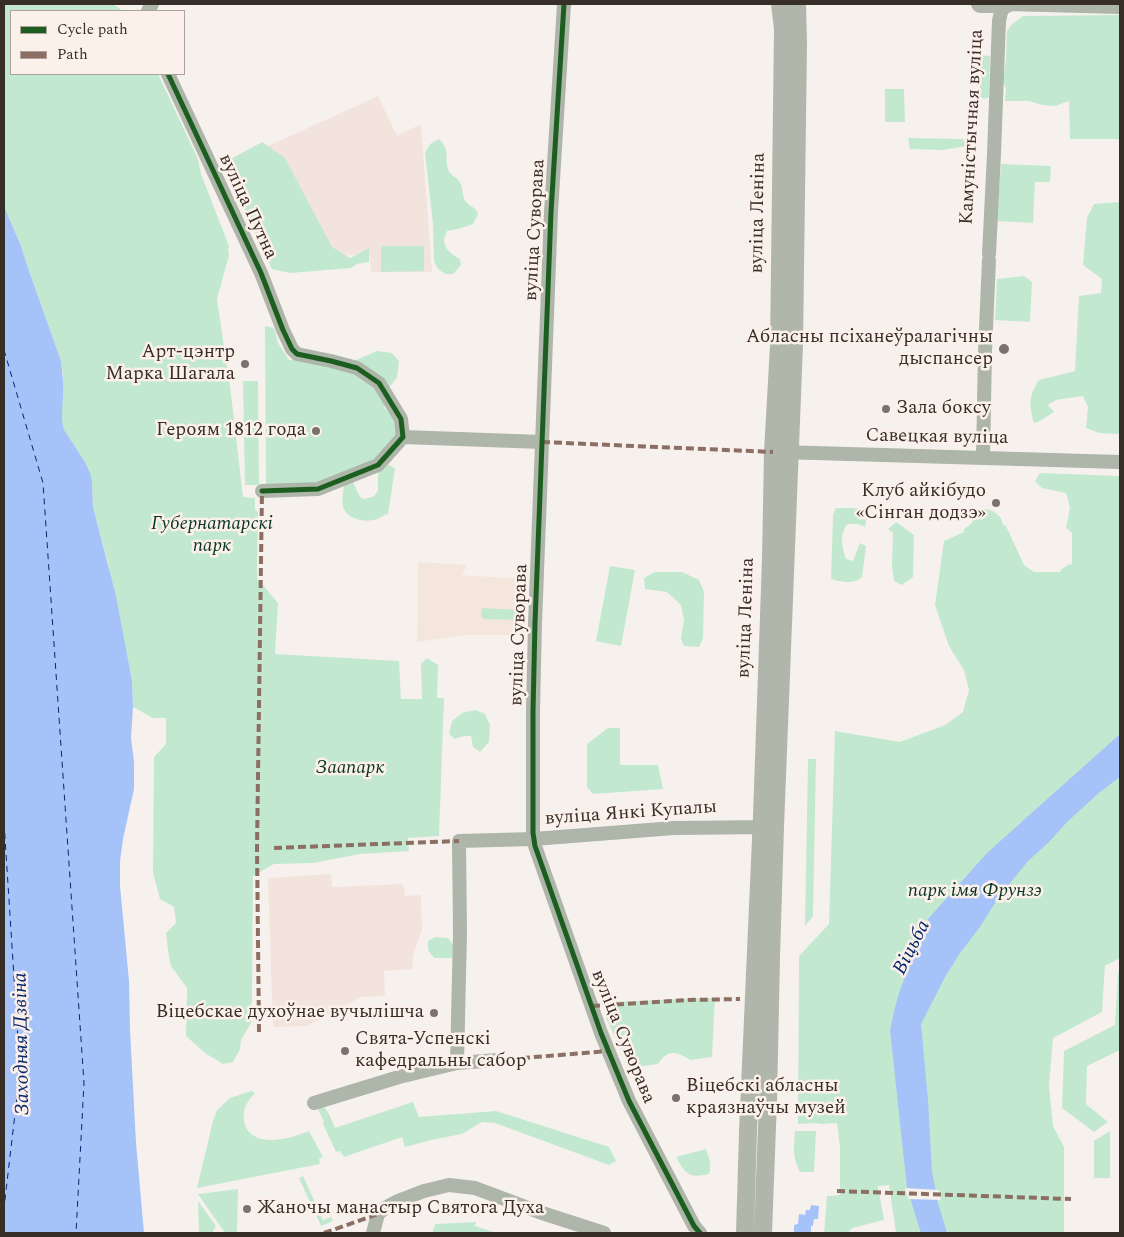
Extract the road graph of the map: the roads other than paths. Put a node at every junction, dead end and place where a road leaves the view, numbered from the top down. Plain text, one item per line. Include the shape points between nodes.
1 (564, 4) edge
2 (780, 4) edge
3 (797, 4) edge
4 (980, 4) edge
5 (1007, 4) edge
6 (1120, 7) edge
7 (168, 75) edge
8 (403, 436) junction
9 (542, 442) junction
10 (782, 452) junction
11 (983, 458) junction
12 (1120, 462) edge
13 (262, 491) dead end
14 (768, 827) junction
15 (534, 839) junction
16 (498, 1060) dead end
17 (760, 1060) junction
18 (457, 1063) junction
19 (314, 1103) dead end
20 (375, 1224) edge
21 (604, 1233) edge
22 (700, 1233) edge
23 (745, 1233) edge
24 (763, 1233) edge

1 - 9 street, вуліца Суворава via 551,212
2 - 10 main road, вуліца Леніна via 783,29 779,345
3 - 10 main road, вуліца Леніна via 794,345
4 - 5 main road
5 - 6 street
5 - 11 street, Камуністычная вуліца via 998,21
7 - 8 street, вуліца Путна via 261,273 292,349 297,354 357,368 379,383 401,419
8 - 9 street
8 - 13 street via 378,465 318,489
9 - 15 street, вуліца Суворава via 533,711
10 - 11 street, Савецкая вуліца
10 - 14 main road, вуліца Леніна via 771,559
11 - 12 street, Савецкая вуліца
14 - 15 street, вуліца Янкі Купалы via 674,828
14 - 17 main road, вуліца Леніна via 771,957
15 - 18 street, вуліца Янкі Купалы via 459,842
15 - 22 street, вуліца Суворава via 601,1033 629,1101
16 - 18 street
17 - 23 main road, вуліца Леніна
17 - 24 main road, вуліца Леніна
18 - 19 street
20 - 21 street via 385,1208 424,1191 449,1186 475,1188

